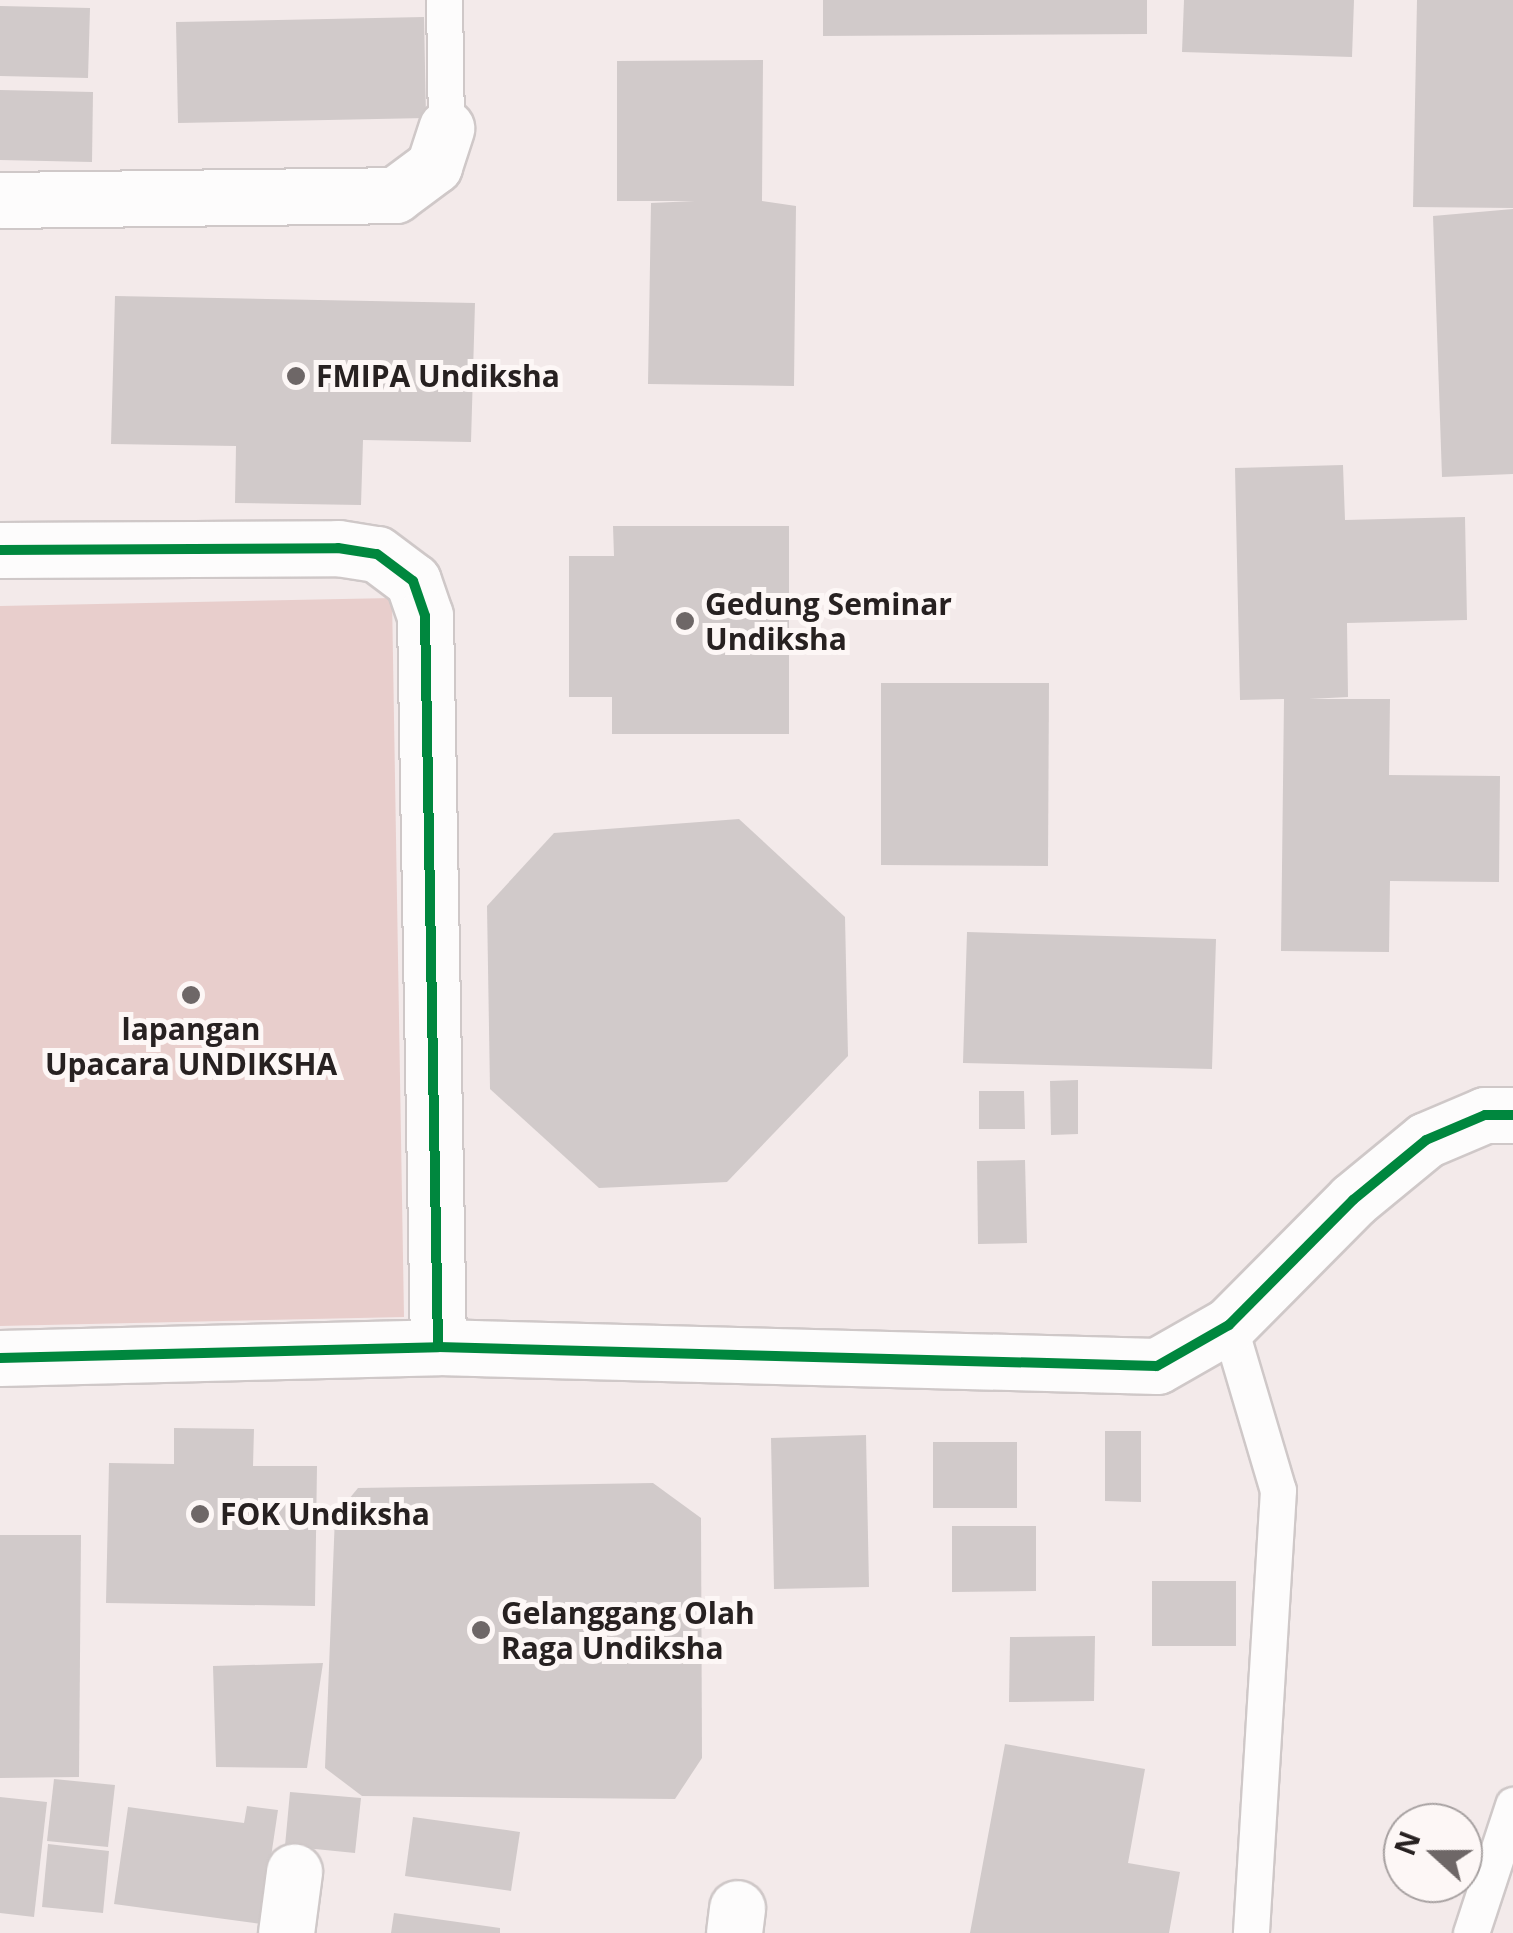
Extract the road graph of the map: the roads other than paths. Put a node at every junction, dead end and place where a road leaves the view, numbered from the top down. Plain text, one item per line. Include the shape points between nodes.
1 (444, 0) edge
2 (446, 128) joint
3 (0, 200) edge
4 (0, 550) edge
5 (1513, 1115) edge
6 (1229, 1325) junction
7 (438, 1347) junction
8 (0, 1358) edge
9 (1513, 1806) edge
10 (294, 1872) dead end
11 (286, 1933) edge
12 (1252, 1933) edge
13 (1471, 1933) edge

1 - 2 lane
2 - 3 street via 434,166 395,196
4 - 7 street via 338,548 378,554 413,580 425,616
5 - 6 street via 1485,1115 1426,1140 1353,1200
6 - 7 street via 1157,1366
6 - 12 lane via 1278,1490
7 - 8 street
9 - 13 lane
10 - 11 street

